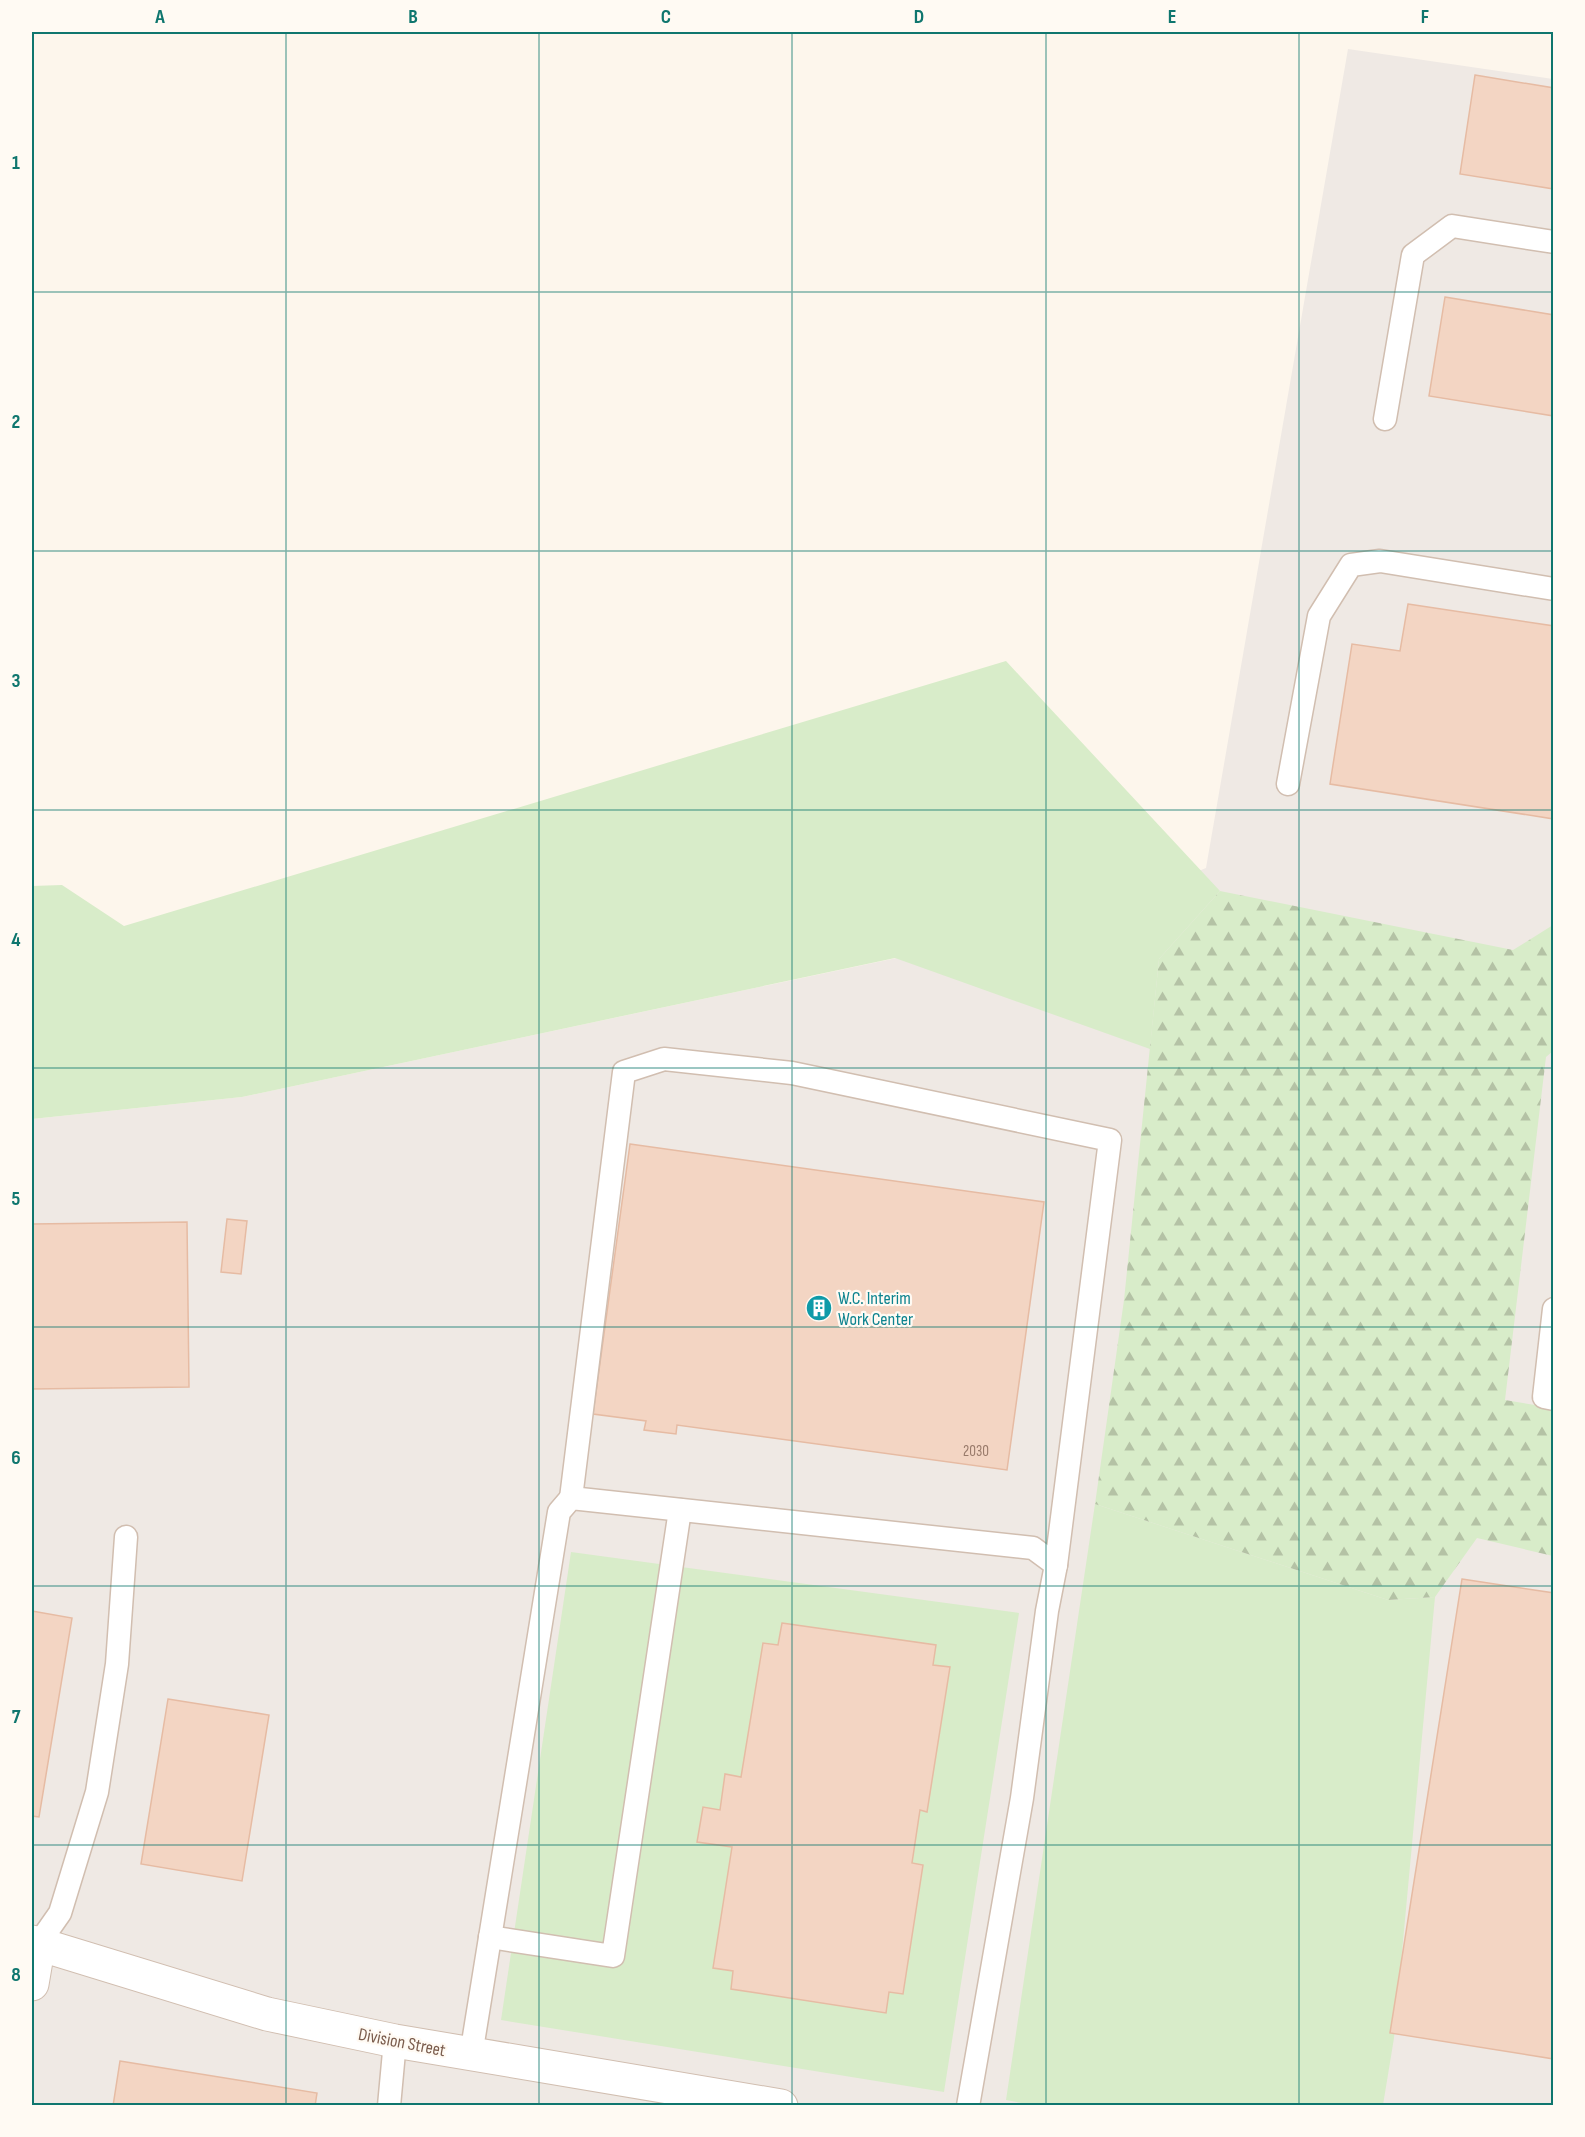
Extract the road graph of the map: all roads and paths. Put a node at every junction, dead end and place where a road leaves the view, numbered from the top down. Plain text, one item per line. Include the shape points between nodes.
1 (1554, 242) edge
2 (1385, 419) dead end
3 (1554, 589) edge
4 (1288, 784) dead end
5 (1554, 1309) edge
6 (1554, 1399) edge
7 (571, 1498) junction
8 (680, 1510) junction
9 (126, 1537) dead end
10 (1056, 1565) junction
11 (490, 1937) junction
12 (35, 1942) edge
13 (32, 1984) edge
14 (395, 2042) junction
15 (471, 2055) junction
16 (389, 2106) edge
17 (781, 2106) edge
18 (968, 2106) edge

1 - 2 lane via 1452,226 1413,255
3 - 4 lane via 1380,561 1351,565 1319,616
5 - 6 lane via 1544,1397
7 - 8 lane
7 - 10 lane via 624,1072 664,1059 792,1073 1110,1140
7 - 11 lane via 559,1512
8 - 10 lane via 1033,1548
8 - 11 lane via 613,1956
9 - 12 lane via 117,1664 97,1792 60,1913
10 - 18 lane via 1022,1798
11 - 15 lane
12 - 13 street
12 - 14 street, Division Street via 267,2014
14 - 15 street, Division Street
14 - 16 lane
15 - 17 street, Division Street

